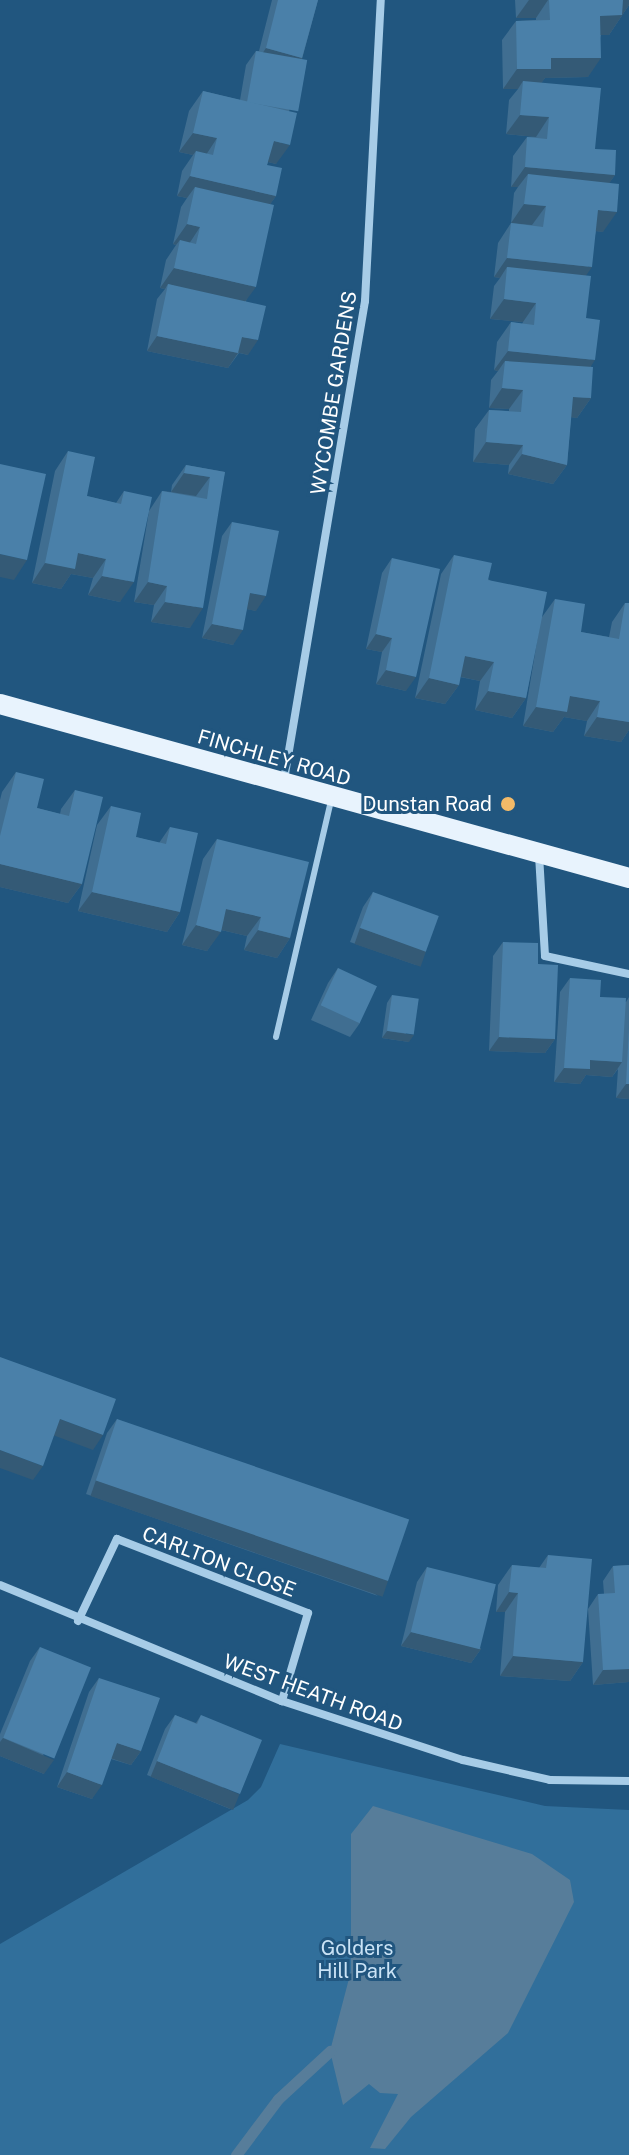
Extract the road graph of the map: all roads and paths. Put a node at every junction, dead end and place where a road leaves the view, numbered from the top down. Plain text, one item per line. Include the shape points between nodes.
1 (381, 0) edge
2 (0, 704) edge
3 (282, 786) junction
4 (331, 800) junction
5 (539, 855) junction
6 (629, 878) edge
7 (629, 974) edge
8 (276, 1037) dead end
9 (0, 1585) edge
10 (78, 1621) junction
11 (282, 1701) junction
12 (629, 1781) edge

1 - 3 street, WYCOMBE GARDENS via 365,301
2 - 3 main road, FINCHLEY ROAD
3 - 4 main road, FINCHLEY ROAD
4 - 5 main road, FINCHLEY ROAD
4 - 8 lane
5 - 6 main road, FINCHLEY ROAD
5 - 7 street via 545,956
9 - 10 street, WEST HEATH ROAD
10 - 11 street, WEST HEATH ROAD
10 - 11 street, CARLTON CLOSE via 117,1539 308,1613
11 - 12 street, WEST HEATH ROAD via 463,1760 550,1780

